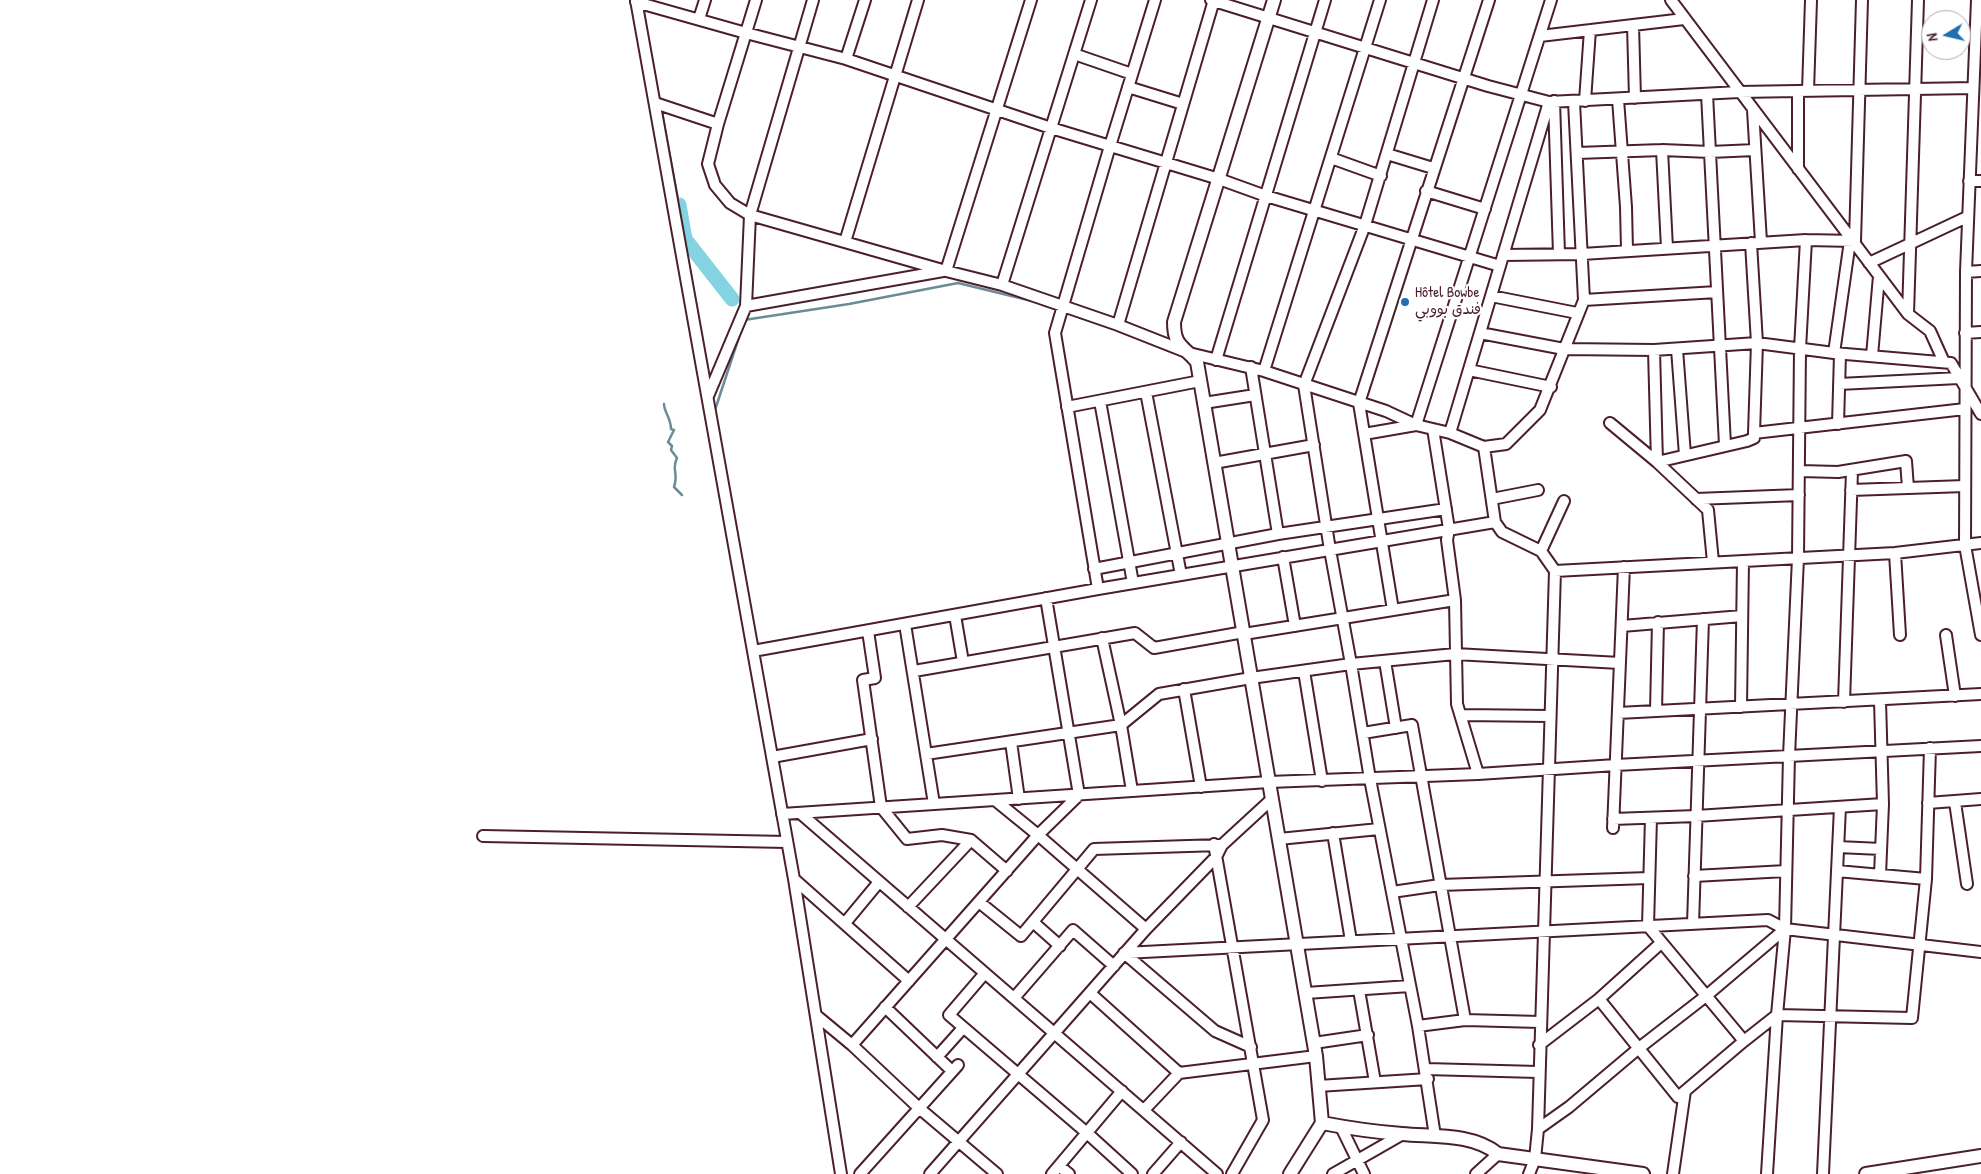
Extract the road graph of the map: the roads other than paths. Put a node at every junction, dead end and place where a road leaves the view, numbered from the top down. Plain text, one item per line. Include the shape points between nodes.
1 (706, 0) edge
2 (756, 0) edge
3 (813, 0) edge
4 (865, 0) edge
5 (918, 0) edge
6 (1031, 0) edge
7 (1091, 0) edge
8 (1155, 0) edge
9 (1213, 0) edge
10 (1274, 0) edge
11 (1325, 0) edge
12 (1380, 0) edge
13 (1433, 0) edge
14 (1489, 0) edge
15 (1551, 0) edge
16 (1671, 0) edge
17 (1811, 0) edge
18 (1862, 0) edge
19 (1918, 0) edge
20 (636, 1) edge
21 (1978, 6) edge
22 (1269, 17) junction
23 (699, 19) junction
24 (1684, 20) junction
25 (1633, 25) junction
26 (1590, 30) junction
27 (746, 33) junction
28 (1315, 33) junction
29 (1540, 36) junction
30 (800, 47) junction
31 (1365, 48) junction
32 (1074, 54) junction
33 (846, 60) junction
34 (1415, 63) junction
35 (1978, 70) edge
36 (1132, 74) junction
37 (896, 76) junction
38 (1465, 79) junction
39 (1128, 86) junction
40 (1973, 88) junction
41 (1859, 90) junction
42 (1915, 90) junction
43 (1803, 91) junction
44 (1739, 92) junction
45 (1707, 94) junction
46 (1521, 96) junction
47 (1636, 98) junction
48 (1618, 99) junction
49 (1586, 101) junction
50 (1551, 102) junction
51 (1574, 102) junction
52 (655, 103) junction
53 (1183, 104) junction
54 (996, 110) junction
55 (1753, 110) junction
56 (718, 124) junction
57 (1051, 128) junction
58 (1110, 146) junction
59 (1662, 150) junction
60 (1755, 150) junction
61 (1622, 152) junction
62 (1710, 152) junction
63 (1577, 153) junction
64 (1387, 154) junction
65 (1331, 158) junction
66 (1166, 163) junction
67 (1434, 168) junction
68 (1798, 168) junction
69 (1381, 176) junction
70 (1219, 179) junction
71 (1969, 181) junction
72 (1981, 181) edge
73 (1426, 191) junction
74 (1266, 196) junction
75 (1485, 209) junction
76 (1314, 210) junction
77 (750, 215) junction
78 (1967, 217) junction
79 (1365, 225) junction
80 (1411, 239) junction
81 (1806, 240) junction
82 (1852, 241) junction
83 (846, 242) junction
84 (1756, 243) junction
85 (1910, 243) junction
86 (1714, 245) junction
87 (1667, 248) junction
88 (1627, 250) junction
89 (1559, 254) junction
90 (1582, 254) junction
91 (1503, 255) junction
92 (1470, 256) junction
93 (1869, 262) junction
94 (1500, 266) junction
95 (946, 271) junction
96 (1981, 271) edge
97 (1966, 272) junction
98 (1879, 276) junction
99 (1002, 285) junction
100 (1717, 292) junction
101 (1491, 296) junction
102 (1584, 300) junction
103 (746, 306) junction
104 (1062, 306) junction
105 (1577, 313) junction
106 (1908, 314) junction
107 (1118, 325) junction
108 (1981, 332) edge
109 (1480, 333) junction
110 (1965, 333) junction
111 (1756, 344) junction
112 (1720, 346) junction
113 (1564, 348) junction
114 (1678, 349) junction
115 (1800, 349) junction
116 (1654, 350) junction
117 (1189, 353) junction
118 (1837, 353) junction
119 (1872, 356) junction
120 (1216, 360) junction
121 (1944, 362) junction
122 (1251, 368) junction
123 (1469, 370) junction
124 (1264, 371) junction
125 (1959, 378) junction
126 (1200, 381) junction
127 (1839, 384) junction
128 (1304, 385) junction
129 (1551, 387) junction
130 (1965, 388) junction
131 (1146, 392) junction
132 (1255, 396) junction
133 (708, 397) junction
134 (1100, 401) junction
135 (1204, 403) junction
136 (1359, 403) junction
137 (1067, 407) junction
138 (1965, 409) junction
139 (1981, 414) edge
140 (1610, 423) dead end
141 (1838, 424) junction
142 (1416, 425) junction
143 (1433, 429) junction
144 (1800, 429) junction
145 (1754, 433) junction
146 (1364, 434) junction
147 (1450, 434) junction
148 (1314, 445) junction
149 (1725, 445) junction
150 (1484, 447) junction
151 (1265, 454) junction
152 (1685, 455) junction
153 (1657, 462) junction
154 (1214, 463) junction
155 (1800, 471) junction
156 (1852, 471) junction
157 (1965, 486) junction
158 (1908, 488) junction
159 (1538, 490) dead end
160 (1851, 490) junction
161 (1799, 495) junction
162 (1492, 499) junction
163 (1696, 499) junction
164 (1564, 501) dead end
165 (1446, 509) junction
166 (1378, 519) junction
167 (1495, 522) junction
168 (1327, 527) junction
169 (1449, 529) junction
170 (1278, 534) junction
171 (1381, 541) junction
172 (1228, 543) junction
173 (1981, 543) edge
174 (1966, 545) junction
175 (1330, 550) junction
176 (1541, 551) junction
177 (1177, 553) junction
178 (1895, 553) junction
179 (1850, 556) junction
180 (1284, 557) junction
181 (1798, 558) junction
182 (1743, 561) junction
183 (1129, 562) junction
184 (1713, 562) junction
185 (1232, 566) junction
186 (1624, 568) junction
187 (1094, 569) junction
188 (1555, 571) junction
189 (1181, 575) junction
190 (1133, 583) junction
191 (1098, 589) junction
192 (1046, 598) junction
193 (1455, 600) junction
194 (1393, 610) junction
195 (955, 615) junction
196 (1742, 616) junction
197 (1342, 618) junction
198 (1703, 619) junction
199 (1658, 622) junction
200 (905, 624) junction
201 (1295, 626) junction
202 (1622, 626) junction
203 (868, 631) junction
204 (1244, 633) junction
205 (1900, 635) dead end
206 (1946, 635) dead end
207 (1981, 635) edge
208 (1102, 638) junction
209 (1055, 646) junction
210 (753, 651) junction
211 (1456, 654) junction
212 (1552, 658) junction
213 (1385, 661) junction
214 (963, 662) junction
215 (1620, 663) junction
216 (1351, 664) junction
217 (914, 671) junction
218 (1304, 671) junction
219 (1252, 678) junction
220 (1184, 689) junction
221 (1981, 694) edge
222 (1955, 696) junction
223 (1880, 700) junction
224 (1844, 702) junction
225 (1792, 704) junction
226 (1741, 707) junction
227 (1700, 709) junction
228 (1656, 711) junction
229 (1618, 713) junction
230 (1461, 715) junction
231 (1550, 716) junction
232 (1121, 725) junction
233 (1396, 728) junction
234 (1069, 733) junction
235 (1363, 733) junction
236 (872, 739) junction
237 (1011, 742) junction
238 (1981, 746) edge
239 (1930, 748) junction
240 (1882, 751) junction
241 (926, 754) junction
242 (1789, 756) junction
243 (772, 757) junction
244 (1698, 762) junction
245 (1616, 765) junction
246 (1549, 769) junction
247 (1478, 774) junction
248 (1421, 777) junction
249 (1370, 779) junction
250 (1322, 781) junction
251 (1269, 782) junction
252 (1201, 787) junction
253 (1132, 791) junction
254 (1079, 796) junction
255 (1018, 799) junction
256 (1272, 799) junction
257 (1981, 799) edge
258 (995, 800) junction
259 (1955, 802) junction
260 (1928, 803) junction
261 (934, 804) junction
262 (1883, 804) junction
263 (881, 807) junction
264 (1840, 807) junction
265 (1789, 809) junction
266 (800, 813) junction
267 (782, 814) junction
268 (1696, 816) junction
269 (1651, 818) junction
270 (1379, 829) junction
271 (1333, 834) junction
272 (1038, 835) junction
273 (484, 836) dead end
274 (1279, 839) junction
275 (971, 840) junction
276 (787, 842) junction
277 (1218, 844) junction
278 (1838, 848) junction
279 (1881, 849) junction
280 (1216, 857) junction
281 (1077, 870) junction
282 (1007, 871) junction
283 (1837, 871) junction
284 (1786, 872) junction
285 (1880, 875) junction
286 (1694, 876) junction
287 (794, 878) junction
288 (1649, 878) junction
289 (1926, 879) junction
290 (1545, 880) junction
291 (879, 882) junction
292 (1967, 884) dead end
293 (1440, 885) junction
294 (1392, 892) junction
295 (979, 902) junction
296 (908, 907) junction
297 (1033, 922) junction
298 (845, 923) junction
299 (1693, 924) junction
300 (1648, 926) junction
301 (1785, 928) junction
302 (1146, 929) junction
303 (1543, 931) junction
304 (1834, 934) junction
305 (1450, 936) junction
306 (946, 939) junction
307 (1401, 939) junction
308 (1350, 942) junction
309 (1661, 943) junction
310 (1298, 944) junction
311 (1920, 945) junction
312 (1060, 946) junction
313 (1232, 948) junction
314 (1981, 952) edge
315 (1124, 953) junction
316 (1114, 966) junction
317 (985, 973) junction
318 (909, 981) junction
319 (1410, 986) junction
320 (1360, 990) junction
321 (1090, 993) junction
322 (1306, 993) junction
323 (1706, 996) junction
324 (1014, 998) junction
325 (1599, 999) junction
326 (886, 1007) junction
327 (1777, 1015) junction
328 (817, 1016) junction
329 (1830, 1017) junction
330 (1465, 1020) junction
331 (1540, 1022) junction
332 (1418, 1026) junction
333 (963, 1028) junction
334 (1054, 1033) junction
335 (1368, 1035) junction
336 (1744, 1040) junction
337 (1314, 1043) junction
338 (852, 1045) junction
339 (1539, 1046) junction
340 (1251, 1047) junction
341 (1639, 1048) junction
342 (1316, 1056) junction
343 (937, 1057) junction
344 (1254, 1064) junction
345 (1538, 1072) junction
346 (1179, 1073) junction
347 (1019, 1074) junction
348 (1427, 1074) junction
349 (1376, 1082) junction
350 (1318, 1086) junction
351 (1122, 1091) junction
352 (1685, 1091) junction
353 (919, 1108) junction
354 (1144, 1110) junction
355 (1322, 1123) junction
356 (1341, 1127) junction
357 (1538, 1129) junction
358 (1087, 1133) junction
359 (1403, 1134) junction
360 (1435, 1136) junction
361 (959, 1142) junction
362 (1181, 1142) junction
363 (1498, 1154) junction
364 (1981, 1156) edge
365 (1357, 1160) junction
366 (1535, 1160) junction
367 (1056, 1170) edge
368 (1617, 1172) edge
369 (841, 1174) edge
370 (860, 1174) edge
371 (930, 1174) edge
372 (997, 1174) edge
373 (1069, 1174) edge
374 (1132, 1174) edge
375 (1153, 1174) edge
376 (1218, 1174) edge
377 (1232, 1174) edge
378 (1290, 1174) edge
379 (1333, 1174) edge
380 (1364, 1174) edge
381 (1476, 1174) edge
382 (1529, 1174) edge
383 (1643, 1174) edge
384 (1673, 1174) edge
385 (1767, 1174) edge
386 (1823, 1174) edge
387 (1866, 1174) edge

1 - 23 street
2 - 27 street
3 - 30 street
4 - 33 street
5 - 37 street
6 - 54 street
7 - 32 street
8 - 36 street
9 - 22 street
9 - 53 street
10 - 22 street
11 - 28 street
12 - 31 street
13 - 34 street
14 - 38 street
15 - 29 street
16 - 24 street
17 - 43 street
18 - 41 street
19 - 42 street
20 - 23 street
20 - 52 street
21 - 35 street
22 - 28 street
22 - 70 street
23 - 27 street
24 - 25 street
24 - 44 street
25 - 26 street
25 - 47 street
26 - 29 street
26 - 49 street
27 - 30 street
27 - 56 street
28 - 31 street
28 - 74 street
29 - 46 street
30 - 33 street
30 - 77 street
31 - 34 street
31 - 65 street
32 - 36 street
32 - 57 street
33 - 37 street
34 - 38 street
34 - 64 street
35 - 40 street
36 - 39 street
37 - 54 street
37 - 83 street
38 - 46 street
38 - 67 street
39 - 53 street
39 - 58 street
40 - 42 street
40 - 71 street
41 - 42 street
41 - 43 street
41 - 82 street
42 - 85 street
43 - 44 street
43 - 68 street
44 - 45 street
44 - 55 street
45 - 47 street
45 - 62 street
46 - 50 street
46 - 75 street
47 - 48 street
48 - 49 street
48 - 61 street
49 - 51 street
50 - 51 street
50 - 89 street
50 - 91 street
51 - 63 street
52 - 56 street
52 - 133 street
53 - 66 street
54 - 57 street
54 - 95 street
55 - 60 street
55 - 68 street
56 - 77 street via 708,164 715,185 730,203
57 - 58 street
57 - 99 street
58 - 66 street
58 - 104 street
59 - 61 street
59 - 62 street
59 - 87 street
60 - 62 street
60 - 84 street
61 - 63 street
61 - 88 street
62 - 86 street
63 - 90 street
64 - 67 street
64 - 69 street
65 - 69 street
65 - 76 street
66 - 70 street
66 - 107 street
67 - 73 street
68 - 82 street
69 - 79 street
70 - 74 street
70 - 117 street via 1174,322 1174,336
71 - 72 street
71 - 78 street
73 - 75 street
73 - 80 street
74 - 76 street
74 - 120 street
75 - 92 street
76 - 79 street
76 - 124 street
77 - 83 street
77 - 103 street
78 - 85 street
78 - 97 street
79 - 80 street
79 - 128 street
80 - 92 street
80 - 136 street
81 - 82 street
81 - 84 street
81 - 115 street
82 - 93 street
82 - 118 street
83 - 95 street
84 - 86 street
84 - 111 street
85 - 93 street
85 - 106 street
86 - 87 street
86 - 100 street
87 - 88 street
88 - 90 street
89 - 90 street
89 - 91 street
90 - 102 street
91 - 94 street
92 - 94 street
92 - 142 street
93 - 98 street
94 - 101 street
95 - 99 street
95 - 103 street
96 - 97 street
97 - 110 street
98 - 106 street
98 - 119 street
99 - 104 street
100 - 102 street
100 - 112 street
101 - 105 street
101 - 109 street
102 - 105 street
103 - 133 street
104 - 107 street
104 - 137 street via 1055,334
105 - 113 street
106 - 121 street via 1930,331
107 - 117 street
108 - 110 street
109 - 113 street
109 - 123 street
110 - 130 street
111 - 112 street
111 - 115 street
111 - 145 street
112 - 114 street
112 - 149 street
113 - 116 street
113 - 129 street
114 - 116 street
114 - 152 street
115 - 118 street
115 - 144 street
116 - 153 street
117 - 120 street
117 - 126 street via 1197,362
118 - 119 street
118 - 127 street
119 - 121 street
120 - 122 street
121 - 125 street via 1951,363
122 - 124 street
122 - 132 street
123 - 129 street
123 - 147 street
124 - 128 street
125 - 127 street
125 - 130 street
126 - 131 street
126 - 135 street
127 - 141 street
128 - 136 street
128 - 148 street
129 - 150 street via 1540,410 1506,444
130 - 138 street
130 - 139 street
131 - 134 street
131 - 177 street
132 - 135 street
132 - 151 street
133 - 210 street
134 - 137 street
134 - 183 street
135 - 154 street
136 - 142 street
136 - 146 street
137 - 187 street
138 - 141 street
138 - 157 street
140 - 153 street
141 - 144 street
142 - 143 street
142 - 146 street
143 - 147 street
143 - 165 street
144 - 145 street
144 - 155 street
145 - 149 street via 1752,439
146 - 166 street
147 - 150 street
148 - 151 street
148 - 168 street
149 - 152 street
150 - 162 street
151 - 154 street
151 - 170 street
152 - 153 street
153 - 163 street
154 - 172 street
155 - 156 street
155 - 161 street
156 - 158 street via 1906,461
156 - 160 street
157 - 158 street
157 - 174 street
158 - 160 street
159 - 162 street
160 - 179 street
161 - 163 street
161 - 181 street
162 - 167 street
163 - 184 street via 1708,510
164 - 176 street
165 - 166 street
165 - 169 street
166 - 168 street
166 - 171 street
167 - 169 street
167 - 176 street via 1502,532
168 - 170 street
168 - 175 street
169 - 171 street
169 - 193 street via 1447,540
170 - 172 street
171 - 175 street
171 - 194 street
172 - 177 street
172 - 185 street
173 - 174 street
174 - 178 street
174 - 207 street
175 - 180 street
175 - 197 street
176 - 188 street
177 - 183 street
177 - 189 street
178 - 179 street
178 - 205 street
179 - 181 street
179 - 224 street
180 - 185 street
180 - 201 street
181 - 182 street
181 - 225 street
182 - 184 street
182 - 196 street
183 - 187 street
183 - 190 street
184 - 186 street
185 - 189 street
185 - 204 street
186 - 188 street
186 - 202 street
187 - 191 street
188 - 212 street
189 - 190 street
190 - 191 street
191 - 192 street
192 - 195 street
192 - 209 street
193 - 194 street
193 - 211 street
194 - 197 street
195 - 200 street
195 - 214 street
196 - 198 street
196 - 226 street
197 - 201 street
197 - 216 street
198 - 199 street
198 - 227 street
199 - 202 street
199 - 228 street
200 - 203 street
200 - 217 street
201 - 204 street
202 - 215 street
203 - 210 street
203 - 236 street via 875,678 863,680
204 - 208 street via 1154,648 1136,633
204 - 219 street
206 - 222 street
208 - 209 street
208 - 232 street
209 - 214 street
209 - 234 street
210 - 243 street
211 - 212 street
211 - 213 street
211 - 230 street via 1457,704
212 - 215 street
212 - 231 street
213 - 216 street
213 - 233 street
214 - 217 street
215 - 229 street
216 - 218 street
216 - 235 street
217 - 241 street
218 - 219 street
218 - 250 street
219 - 220 street
219 - 251 street
220 - 232 street via 1159,694
220 - 252 street
221 - 222 street
222 - 223 street
223 - 224 street
223 - 240 street
224 - 225 street
225 - 226 street
225 - 242 street
226 - 227 street
227 - 228 street
227 - 244 street
228 - 229 street
229 - 245 street
230 - 231 street
230 - 247 street
231 - 246 street
232 - 234 street
232 - 253 street
233 - 235 street
233 - 248 street via 1412,725
234 - 237 street
234 - 254 street
235 - 249 street
236 - 243 street
236 - 263 street
237 - 241 street
237 - 255 street
238 - 239 street
239 - 240 street
239 - 260 street
240 - 242 street
240 - 262 street
241 - 261 street
242 - 244 street
242 - 265 street
243 - 267 street
244 - 245 street
244 - 268 street
245 - 246 street
245 - 269 street via 1613,824
246 - 247 street
246 - 290 street
247 - 248 street
248 - 249 street
248 - 293 street
249 - 250 street
249 - 270 street
250 - 251 street
251 - 252 street
251 - 256 street
252 - 253 street
253 - 254 street
254 - 255 street
254 - 272 street
255 - 258 street
256 - 274 street
256 - 277 street
257 - 259 street
258 - 261 street
258 - 272 street
259 - 260 street
259 - 292 street
260 - 289 street
261 - 263 street
262 - 264 street
262 - 279 street
263 - 266 street
263 - 275 street via 907,838 942,835
264 - 265 street
264 - 278 street
265 - 268 street
265 - 284 street
266 - 267 street
266 - 291 street
267 - 276 street
268 - 269 street
268 - 286 street
269 - 288 street
270 - 271 street
270 - 294 street
271 - 274 street
271 - 308 street
272 - 281 street
272 - 282 street
273 - 276 street
274 - 310 street
275 - 282 street
275 - 296 street
276 - 287 street
277 - 280 street
277 - 281 street via 1094,849
278 - 279 street
278 - 283 street
279 - 285 street
280 - 302 street
280 - 313 street
281 - 297 street
281 - 302 street
282 - 295 street
283 - 285 street
283 - 304 street
284 - 286 street
284 - 301 street
285 - 289 street
286 - 299 street
287 - 298 street
287 - 328 street
288 - 290 street
288 - 300 street
289 - 311 street
290 - 293 street
290 - 303 street
291 - 296 street
291 - 298 street
293 - 294 street
293 - 305 street
294 - 307 street
295 - 297 street via 1021,936
295 - 306 street
296 - 306 street
297 - 312 street
298 - 318 street
299 - 300 street
299 - 301 street via 1768,920
300 - 303 street
300 - 309 street
301 - 304 street
301 - 323 street
301 - 327 street
302 - 315 street
303 - 305 street
303 - 331 street
304 - 311 street
304 - 329 street
305 - 307 street
305 - 330 street
306 - 317 street
306 - 318 street
307 - 308 street
307 - 319 street
308 - 310 street
309 - 323 street
309 - 325 street
310 - 313 street
310 - 322 street
311 - 314 street
311 - 329 street via 1912,1018
312 - 316 street via 1073,930
312 - 324 street
313 - 315 street
313 - 340 street
315 - 316 street
315 - 340 street via 1215,1031
316 - 321 street
317 - 324 street
317 - 333 street via 949,1015
318 - 326 street
319 - 320 street
319 - 332 street
320 - 322 street
320 - 335 street
321 - 334 street
321 - 346 street
322 - 337 street
323 - 336 street
323 - 341 street
324 - 334 street
325 - 339 street
325 - 341 street
326 - 338 street
326 - 343 street
327 - 329 street
327 - 336 street
327 - 385 street
328 - 338 street
328 - 369 street
329 - 386 street
330 - 331 street
330 - 332 street
331 - 339 street
332 - 348 street
333 - 343 street
333 - 347 street
334 - 347 street
334 - 351 street
335 - 337 street
335 - 349 street
336 - 352 street
337 - 342 street
338 - 353 street
339 - 345 street
340 - 344 street
341 - 352 street via 1678,1097
341 - 357 street
342 - 344 street
342 - 350 street
343 - 353 street via 955,1068
344 - 346 street
344 - 377 street via 1264,1120
345 - 348 street
345 - 357 street
346 - 354 street
347 - 358 street
347 - 361 street
348 - 349 street
348 - 360 street
349 - 350 street
350 - 355 street
351 - 354 street
351 - 358 street
352 - 384 street
353 - 361 street
353 - 370 street
354 - 362 street
355 - 356 street
355 - 378 street
356 - 359 street
356 - 365 street
357 - 366 street
358 - 367 street
358 - 374 street
359 - 360 street
359 - 365 street
360 - 363 street via 1479,1143
361 - 371 street
361 - 372 street
362 - 375 street
362 - 376 street
363 - 366 street
363 - 381 street
364 - 387 street
365 - 379 street
365 - 380 street
366 - 368 street
366 - 382 street
367 - 373 street
368 - 383 street

